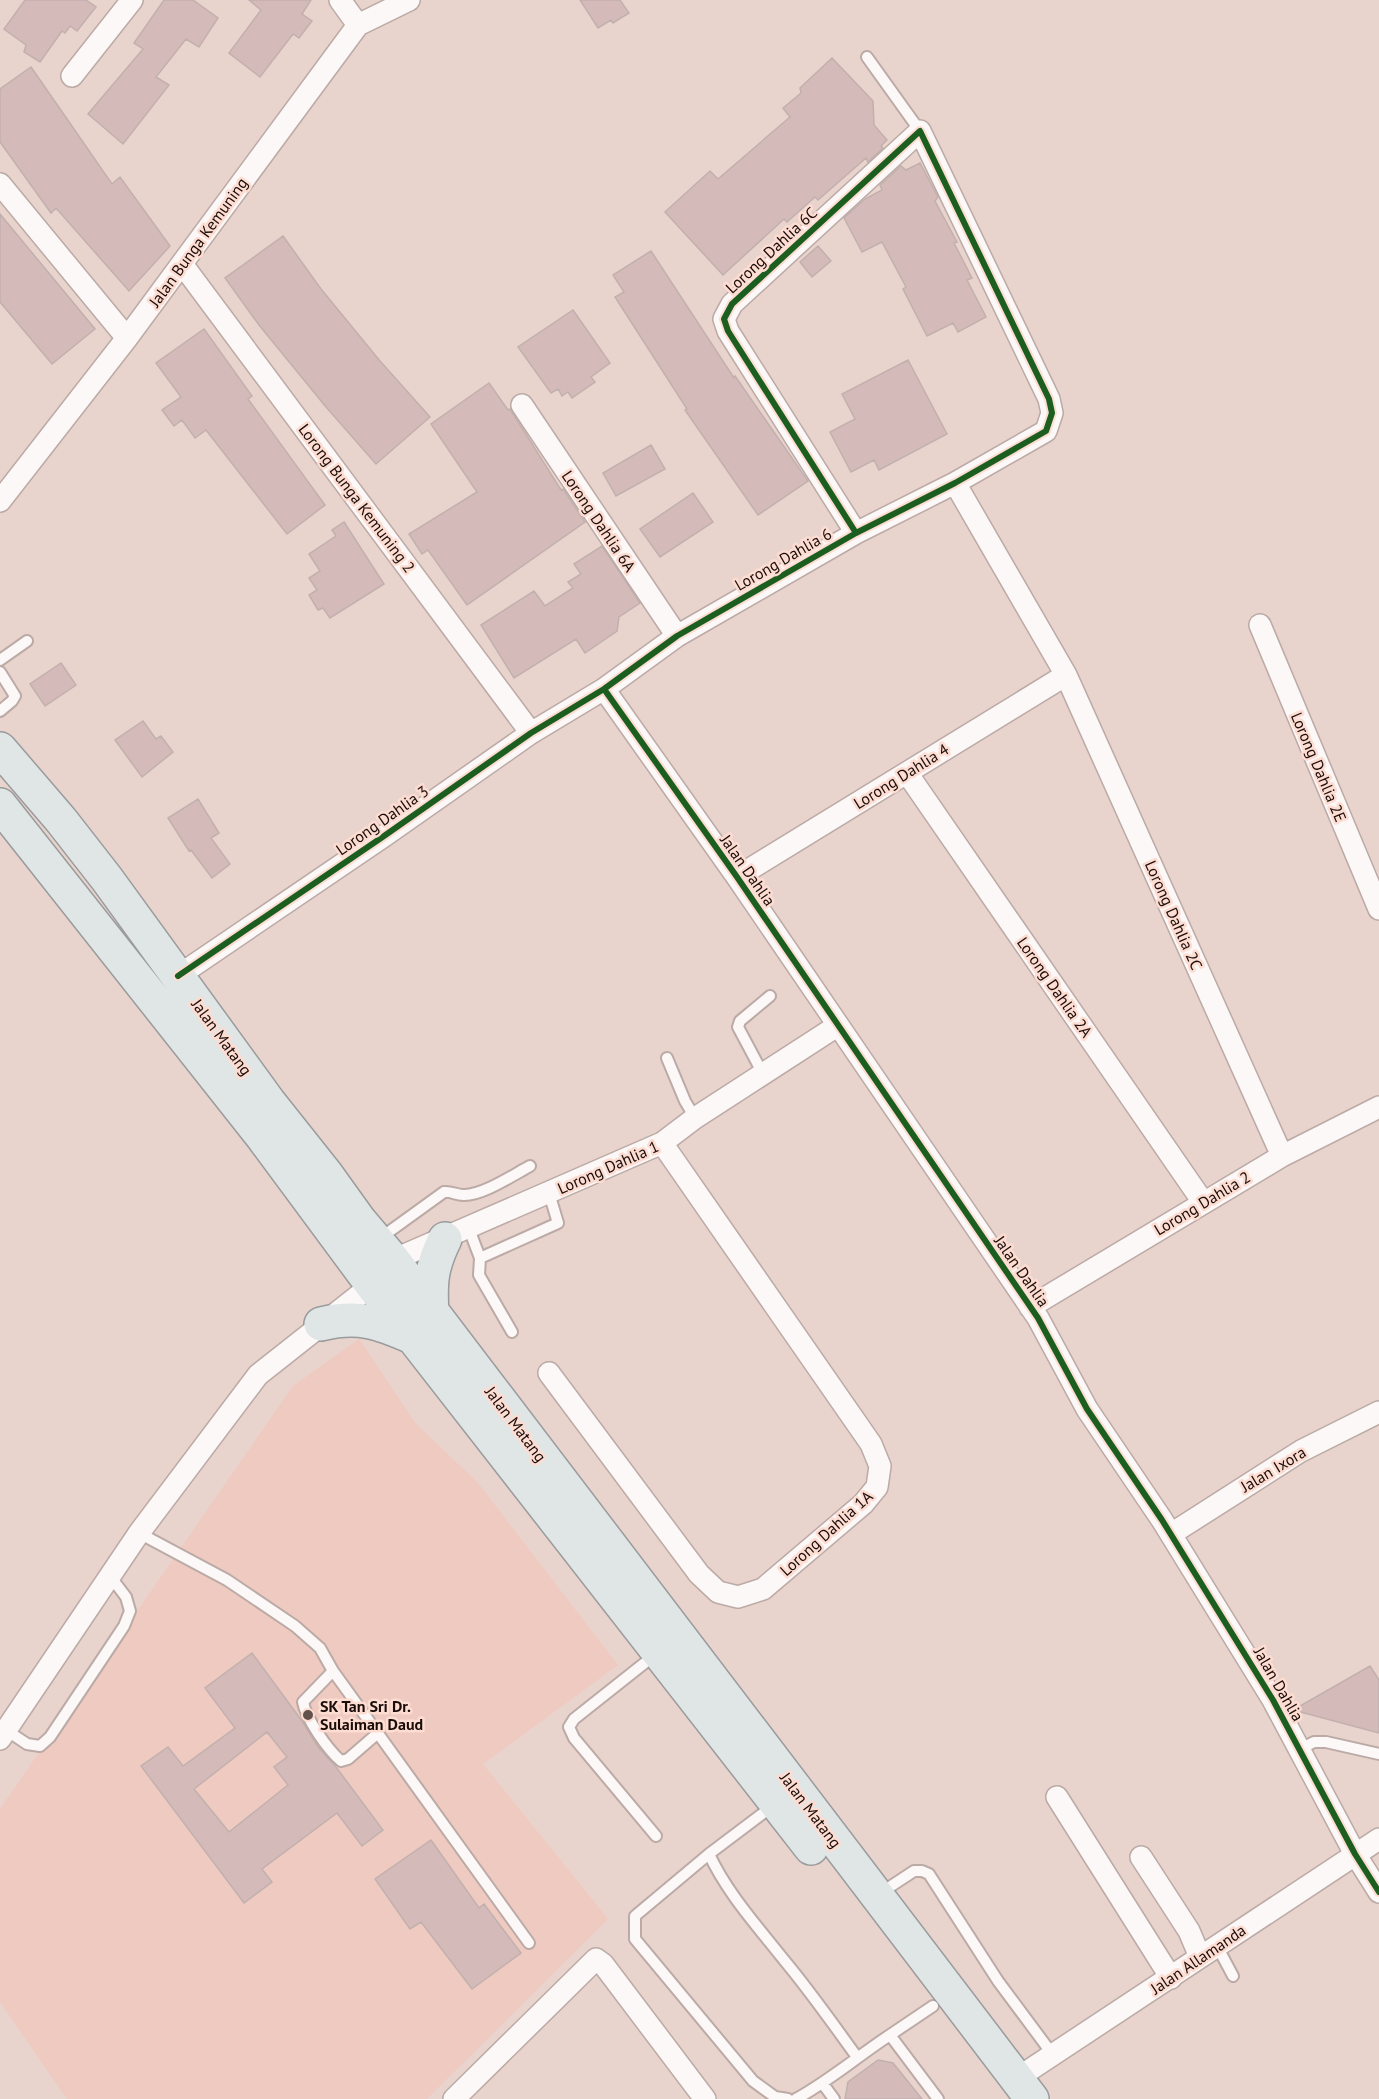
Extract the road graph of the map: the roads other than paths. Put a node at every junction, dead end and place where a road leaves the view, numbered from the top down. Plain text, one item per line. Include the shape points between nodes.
1 (132, 0) edge
2 (340, 0) edge
3 (409, 0) edge
4 (358, 25) junction
5 (867, 57) dead end
6 (72, 76) dead end
7 (920, 131) junction
8 (0, 184) edge
9 (182, 264) junction
10 (127, 338) junction
11 (522, 405) dead end
12 (955, 483) junction
13 (0, 501) edge
14 (856, 533) junction
15 (1260, 625) dead end
16 (677, 636) junction
17 (27, 641) dead end
18 (0, 660) edge
19 (0, 672) edge
20 (1066, 675) junction
21 (604, 689) junction
22 (0, 711) edge
23 (531, 733) junction
24 (0, 749) edge
25 (906, 773) junction
26 (0, 805) edge
27 (737, 877) junction
28 (1379, 909) edge
29 (178, 976) junction
30 (770, 996) dead end
31 (837, 1026) junction
32 (668, 1058) dead end
33 (763, 1074) junction
34 (1379, 1107) edge
35 (695, 1118) junction
36 (662, 1143) junction
37 (1282, 1156) junction
38 (530, 1166) dead end
39 (549, 1193) junction
40 (1203, 1202) junction
41 (457, 1234) junction
42 (377, 1241) junction
43 (480, 1258) junction
44 (372, 1285) junction
45 (1030, 1307) junction
46 (321, 1324) junction
47 (422, 1326) junction
48 (512, 1332) dead end
49 (549, 1373) dead end
50 (1379, 1412) edge
51 (139, 1533) junction
52 (1171, 1534) junction
53 (110, 1576) junction
54 (658, 1652) junction
55 (333, 1671) junction
56 (378, 1733) junction
57 (3, 1734) edge
58 (1300, 1749) junction
59 (1379, 1754) edge
60 (1057, 1797) dead end
61 (776, 1803) junction
62 (656, 1836) dead end
63 (1379, 1839) edge
64 (709, 1854) junction
65 (1355, 1854) junction
66 (1141, 1857) dead end
67 (1379, 1892) edge
68 (876, 1895) junction
69 (529, 1943) dead end
70 (1208, 1952) junction
71 (1233, 1976) dead end
72 (1171, 1978) junction
73 (933, 2006) junction
74 (890, 2035) junction
75 (1053, 2055) junction
76 (857, 2057) junction
77 (823, 2084) junction
78 (1018, 2092) edge
79 (454, 2099) edge
80 (705, 2099) edge
81 (788, 2099) edge
82 (796, 2099) edge
83 (834, 2099) edge
84 (938, 2099) edge

1 - 6 street
2 - 4 street
3 - 4 street, Jalan Bunga Kemuning
4 - 9 street, Jalan Bunga Kemuning
5 - 7 lane
7 - 12 street, Lorong Dahlia 6 via 1052,413 1046,431
7 - 14 street, Lorong Dahlia 6C via 732,304 724,319
8 - 10 street
9 - 10 street, Jalan Bunga Kemuning
9 - 23 street, Lorong Bunga Kemuning 2
10 - 13 street, Jalan Bunga Kemuning
11 - 16 street, Lorong Dahlia 6A
12 - 14 street, Lorong Dahlia 6
12 - 20 street, Lorong Dahlia 2C
14 - 16 street, Lorong Dahlia 6
15 - 28 street, Lorong Dahlia 2E
16 - 21 street, Lorong Dahlia 6
17 - 18 lane
19 - 22 lane via 15,696
20 - 25 street, Lorong Dahlia 4
20 - 37 street, Lorong Dahlia 2C
21 - 23 street, Lorong Dahlia 3
21 - 27 street, Jalan Dahlia
23 - 29 street, Lorong Dahlia 3
24 - 29 main road, Jalan Matang via 62,820
25 - 27 street, Lorong Dahlia 4
25 - 40 street, Lorong Dahlia 2A
26 - 44 main road, Jalan Matang via 261,1135
27 - 31 street, Jalan Dahlia
29 - 42 main road, Jalan Matang
30 - 33 lane via 738,1026
31 - 33 street, Lorong Dahlia 1
31 - 45 street, Jalan Dahlia
32 - 35 lane
33 - 35 street, Lorong Dahlia 1
34 - 37 street, Lorong Dahlia 2
35 - 36 street, Lorong Dahlia 1
36 - 39 street, Lorong Dahlia 1
36 - 49 street, Lorong Dahlia 1A via 871,1444 880,1466 877,1487 863,1504 763,1589 738,1597 718,1592 699,1574
37 - 40 street, Lorong Dahlia 2
38 - 42 lane via 479,1192 463,1195 444,1191
39 - 41 street, Lorong Dahlia 1
39 - 43 lane via 558,1223
40 - 45 street, Lorong Dahlia 2
41 - 42 street, Lorong Dahlia 1
41 - 43 lane
41 - 47 main road via 432,1268
42 - 44 main road via 385,1263
42 - 47 main road, Jalan Matang
43 - 48 lane via 478,1275
44 - 46 street
44 - 47 main road, Jalan Matang
45 - 52 street, Jalan Dahlia via 1087,1409
46 - 47 main road via 342,1319
46 - 51 street via 258,1375
47 - 54 main road, Jalan Matang
47 - 68 main road, Jalan Matang
50 - 52 street, Jalan Ixora via 1301,1451
51 - 53 street
51 - 55 lane via 227,1580 295,1626 320,1648
52 - 58 street, Jalan Dahlia
53 - 57 street
53 - 57 lane via 126,1597 130,1611 50,1737 40,1746
54 - 61 main road, Jalan Matang
54 - 62 lane via 569,1726 574,1738
55 - 56 lane
55 - 56 lane via 303,1702 308,1717 334,1756 341,1761 348,1759
56 - 69 lane
58 - 59 lane via 1314,1742 1326,1742
58 - 65 street, Jalan Dahlia
60 - 72 street
61 - 64 lane
61 - 73 main road, Jalan Matang
63 - 65 street, Jalan Allamanda
64 - 76 lane via 727,1886
64 - 81 lane via 634,1916 635,1939 753,2081 774,2097
65 - 67 street, Jalan Dahlia
65 - 70 street, Jalan Allamanda
66 - 70 street via 1189,1931
68 - 75 lane via 914,1871 929,1874 998,1981
68 - 78 main road, Jalan Matang
70 - 71 lane
70 - 72 street, Jalan Allamanda
72 - 75 street, Jalan Allamanda
73 - 74 lane
73 - 78 main road, Jalan Matang
74 - 76 lane
74 - 84 lane
75 - 78 street, Jalan Allamanda
76 - 77 lane
77 - 82 lane
77 - 83 lane
79 - 80 street via 596,1959

